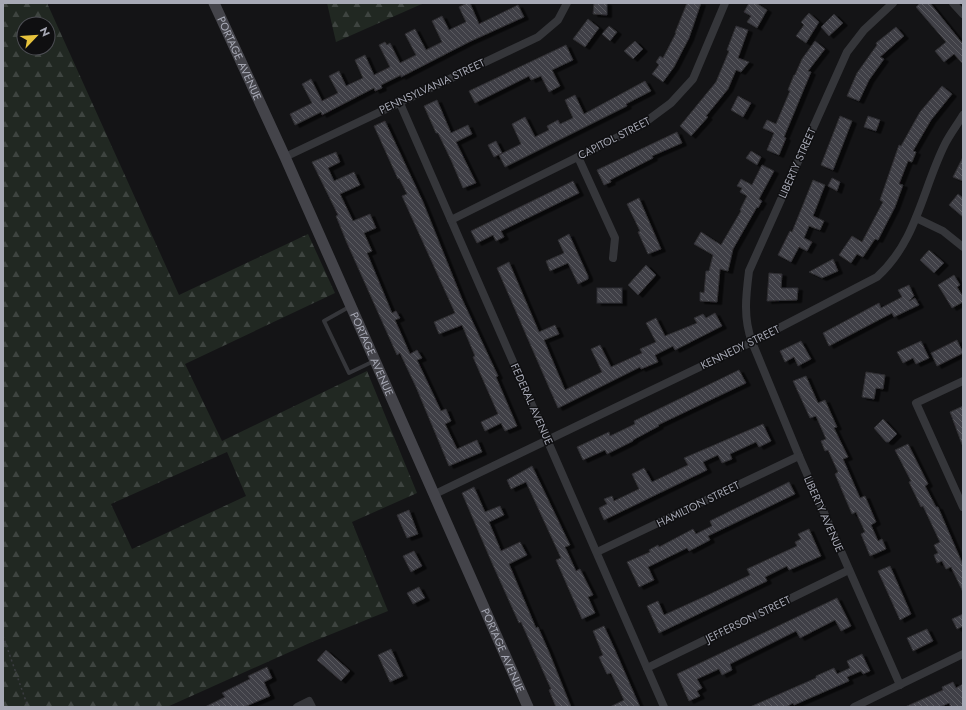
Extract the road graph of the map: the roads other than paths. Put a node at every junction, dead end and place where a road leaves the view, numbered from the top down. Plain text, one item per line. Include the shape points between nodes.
1 (214, 3) edge
2 (567, 3) edge
3 (725, 3) edge
4 (893, 3) edge
5 (953, 3) edge
6 (963, 14) edge
7 (399, 101) junction
8 (963, 115) edge
9 (285, 156) junction
10 (578, 157) junction
11 (916, 218) junction
12 (451, 220) junction
13 (963, 247) edge
14 (613, 258) dead end
15 (351, 305) junction
16 (752, 342) junction
17 (376, 360) junction
18 (963, 381) edge
19 (547, 438) junction
20 (799, 456) junction
21 (435, 494) junction
22 (963, 507) edge
23 (597, 552) junction
24 (849, 570) junction
25 (963, 654) edge
26 (647, 668) junction
27 (900, 685) junction
28 (310, 704) edge
29 (297, 707) edge
30 (528, 707) edge
31 (664, 707) edge
32 (854, 707) edge

1 - 9 street, PORTAGE AVENUE
2 - 7 street, PENNSYLVANIA STREET via 558,20 538,37
3 - 10 street, CAPITOL STREET via 693,79 684,91 666,108 640,126
4 - 16 street, LIBERTY STREET via 864,30 847,52 749,271 747,328
5 - 6 street
7 - 9 street, PENNSYLVANIA STREET
7 - 12 street, FEDERAL AVENUE
8 - 11 street, KENNEDY STREET via 945,144
9 - 15 street, PORTAGE AVENUE
10 - 12 street, CAPITOL STREET
10 - 14 street via 615,238
11 - 13 street via 942,231
11 - 16 street, KENNEDY STREET via 905,244 890,266 877,277
12 - 19 street, FEDERAL AVENUE
15 - 17 street, PORTAGE AVENUE
15 - 17 lane via 324,321 350,373
16 - 19 street, KENNEDY STREET
16 - 20 street, LIBERTY AVENUE
17 - 21 street, PORTAGE AVENUE
18 - 22 street via 916,403
19 - 21 street, KENNEDY STREET
19 - 23 street, FEDERAL AVENUE
20 - 23 street, HAMILTON STREET
20 - 24 street, LIBERTY AVENUE
21 - 30 street, PORTAGE AVENUE
23 - 26 street, FEDERAL AVENUE
24 - 26 street, JEFFERSON STREET
24 - 27 street, LIBERTY AVENUE
25 - 27 street
26 - 31 street, FEDERAL AVENUE
27 - 32 street
28 - 29 street

